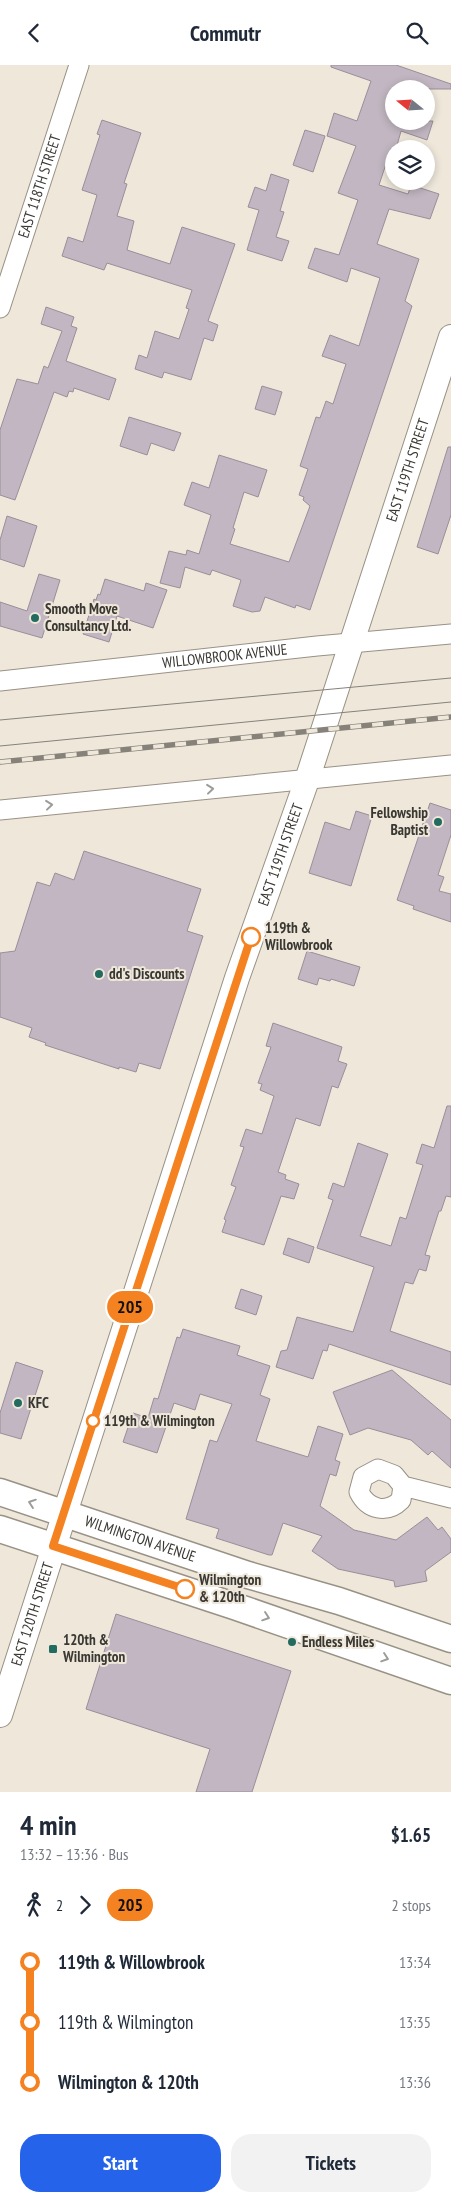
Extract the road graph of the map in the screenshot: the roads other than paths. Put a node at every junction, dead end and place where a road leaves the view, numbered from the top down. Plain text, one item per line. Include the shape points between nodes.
1 (79, 65) edge
2 (0, 308) edge
3 (451, 337) edge
4 (451, 634) edge
5 (351, 642) junction
6 (0, 681) edge
7 (451, 765) edge
8 (307, 780) junction
9 (0, 810) edge
10 (402, 1486) dead end
11 (0, 1492) edge
12 (451, 1498) edge
13 (64, 1514) junction
14 (0, 1529) edge
15 (53, 1546) junction
16 (451, 1639) edge
17 (451, 1681) edge
18 (0, 1715) edge

1 - 2 street, EAST 118TH STREET
3 - 5 street, EAST 119TH STREET
4 - 5 street, WILLOWBROOK AVENUE
5 - 6 street, WILLOWBROOK AVENUE
5 - 8 street, EAST 119TH STREET
7 - 8 street
9 -> 8 street
8 - 13 street, EAST 119TH STREET via 234,987
10 - 12 street
13 -> 11 main road, WILMINGTON AVENUE
13 - 15 street, EAST 120TH STREET
13 - 16 main road, WILMINGTON AVENUE
14 - 15 main road
15 -> 17 main road
15 - 18 street, EAST 120TH STREET

